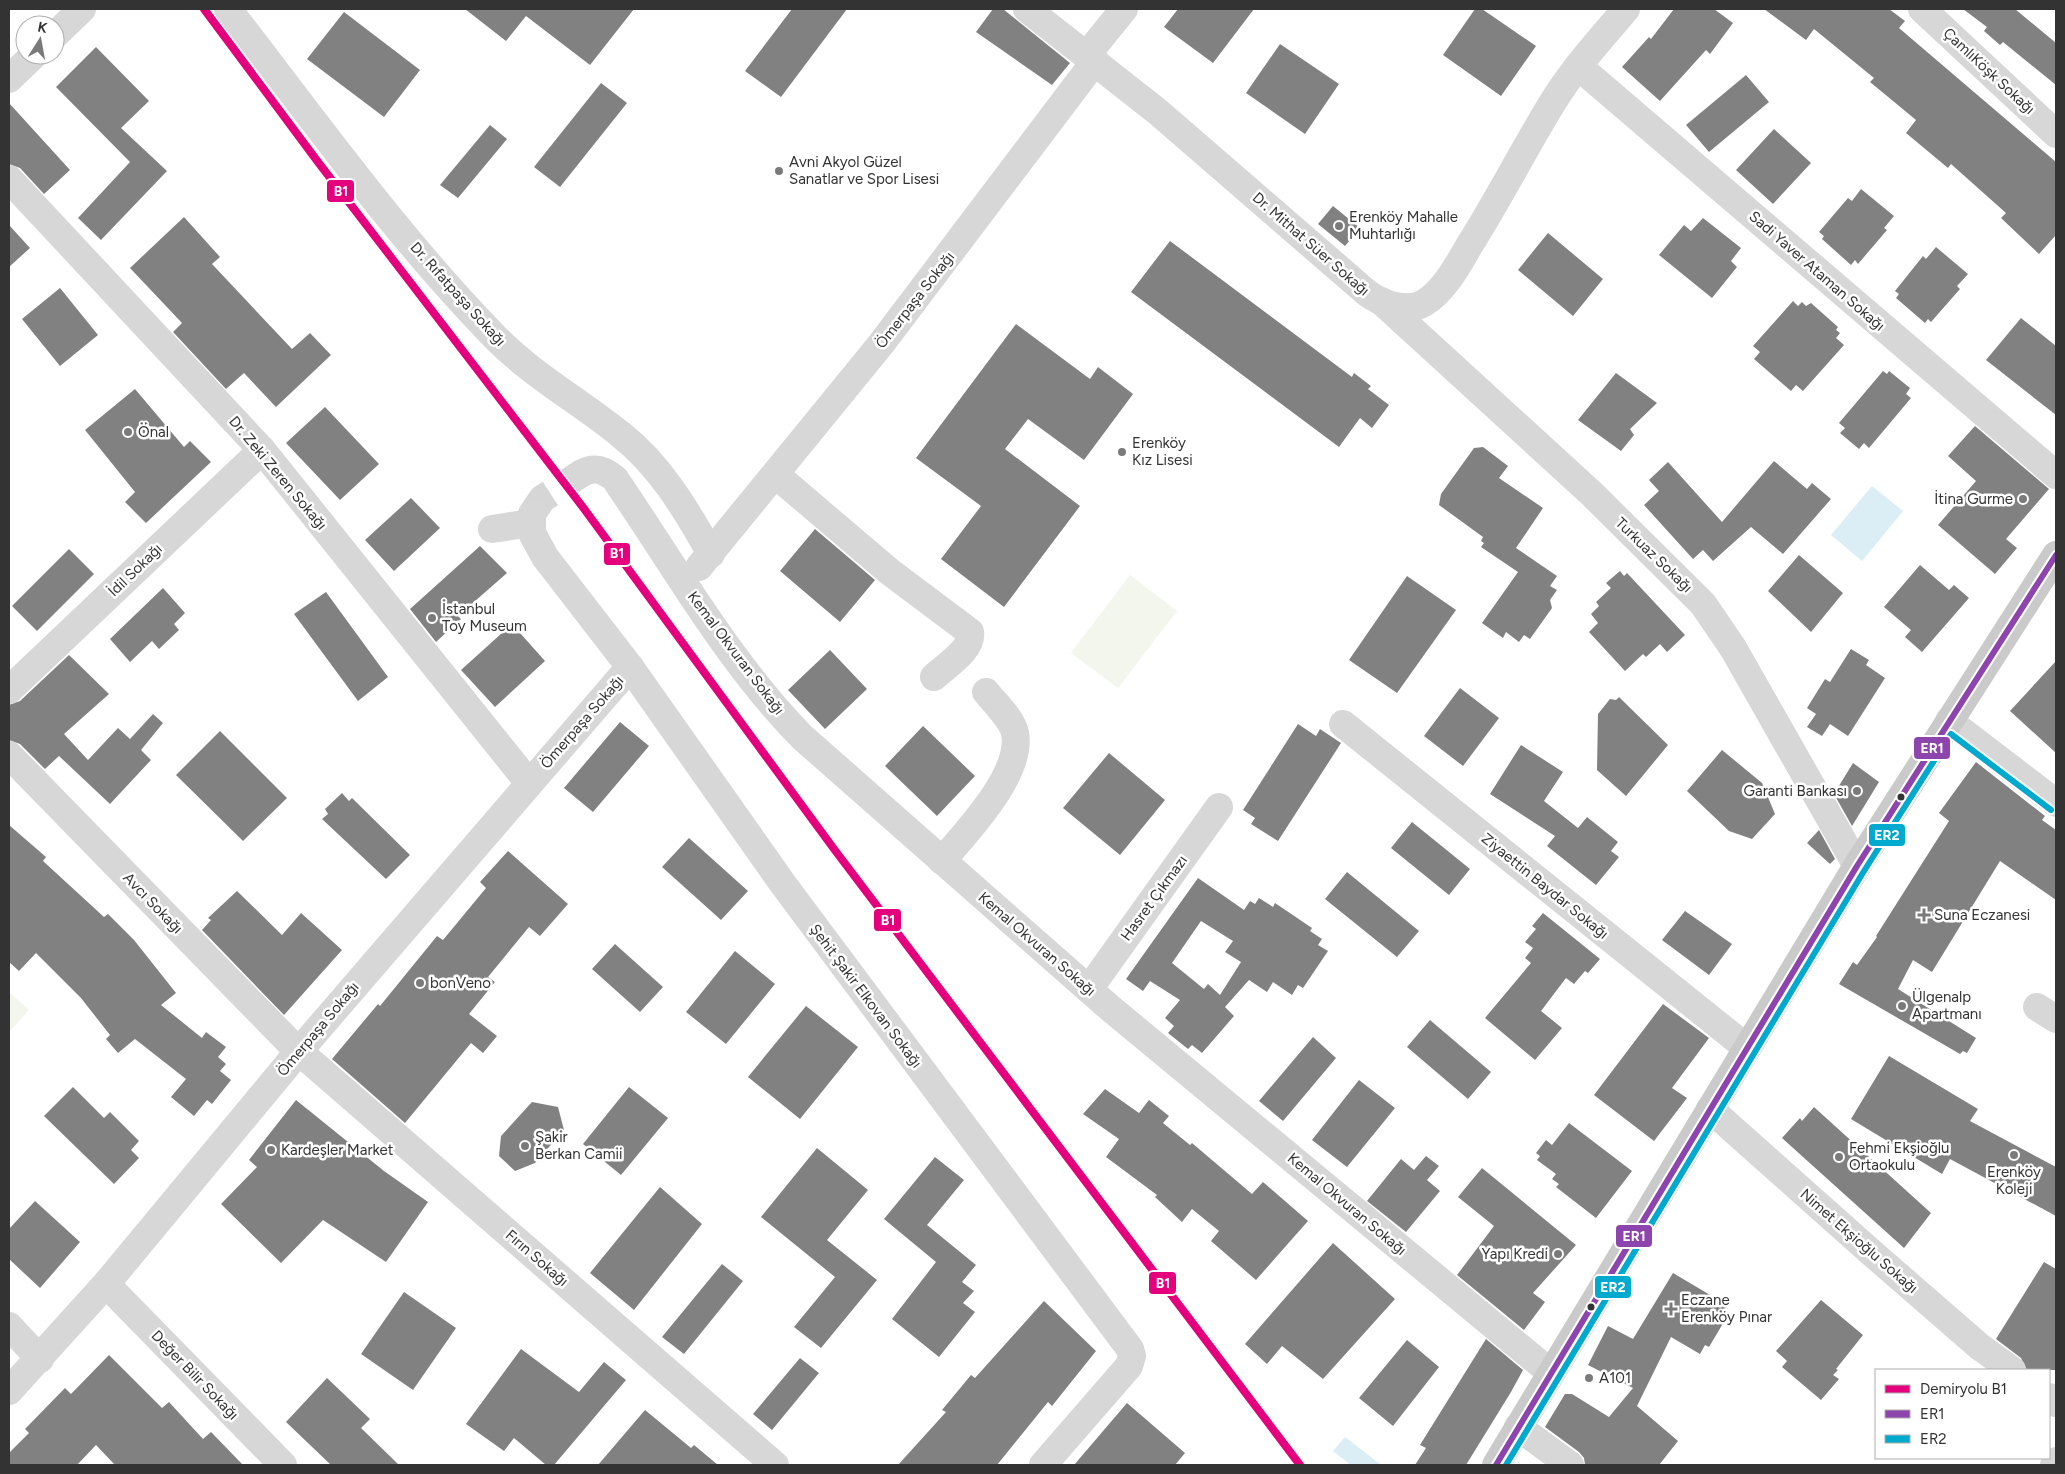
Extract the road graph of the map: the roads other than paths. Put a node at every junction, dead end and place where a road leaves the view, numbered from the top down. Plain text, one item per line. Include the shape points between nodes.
1 (82, 9) edge
2 (228, 9) edge
3 (1027, 9) edge
4 (1124, 9) edge
5 (1626, 9) edge
6 (1922, 9) edge
7 (65, 25) edge
8 (1095, 61) junction
9 (24, 65) edge
10 (1578, 66) junction
11 (9, 79) edge
12 (2056, 134) edge
13 (9, 179) edge
14 (1381, 301) junction
15 (262, 450) junction
16 (582, 473) tunnel mouth
17 (776, 475) junction
18 (2056, 475) edge
19 (492, 529) dead end
20 (711, 554) junction
21 (2056, 555) edge
22 (683, 582) junction
23 (630, 668) junction
24 (934, 677) dead end
25 (9, 690) edge
26 (986, 692) dead end
27 (1949, 721) junction
28 (1342, 724) dead end
29 (9, 755) edge
30 (529, 783) junction
31 (2056, 803) edge
32 (1219, 807) dead end
33 (942, 862) junction
34 (1857, 866) junction
35 (1089, 989) junction
36 (1747, 1048) junction
37 (299, 1051) junction
38 (1710, 1109) junction
39 (106, 1284) junction
40 (9, 1326) edge
41 (40, 1358) junction
42 (2011, 1369) edge
43 (1551, 1373) junction
44 (9, 1391) edge
45 (1518, 1427) junction
46 (2056, 1461) edge
47 (283, 1465) edge
48 (775, 1465) edge
49 (1043, 1465) edge
50 (1496, 1465) edge
51 (1570, 1465) edge
52 (2054, 1465) edge

1 - 7 street
2 - 20 street, Dr. Rıfatpaşa Sokağı via 382,208 478,320 518,359 638,450 681,503
3 - 8 street, Dr. Mithat Süer Sokağı
4 - 8 street, Ömerpaşa Sokağı via 1090,51
5 - 10 street, Dr. Mithat Süer Sokağı
6 - 12 street, ÇamlıKöşk Sokağı
8 - 14 street, Dr. Mithat Süer Sokağı via 1359,286
8 - 17 street, Ömerpaşa Sokağı via 966,234
9 - 11 street
10 - 14 street, Dr. Mithat Süer Sokağı via 1551,104 1460,260 1438,290 1418,306
10 - 18 street, Sadi Yaver Ataman Sokağı
13 - 15 street, Dr. Zeki Zeren Sokağı
14 - 34 street, Turkuaz Sokağı via 1592,494 1703,604 1730,642
15 - 25 street, İdil Sokağı
15 - 30 street, Dr. Zeki Zeren Sokağı
16 - 22 street, Kemal Okvuran Sokağı via 599,469 615,479
17 - 20 street, Ömerpaşa Sokağı
17 - 24 street via 890,572 970,632 966,650
19 - 23 street, Şehit Şakir Elkovan Sokağı via 531,519 540,551
20 - 22 street, Ömerpaşa Sokağı
21 - 27 main road
22 - 33 street, Kemal Okvuran Sokağı via 782,716
23 - 30 street, Ömerpaşa Sokağı
23 - 49 street, Şehit Şakir Elkovan Sokağı via 771,868 1130,1349 1129,1366
26 - 33 street via 1015,733 1015,748 1004,782
27 - 31 street
27 - 34 main road
28 - 36 street, Ziyaettin Baydar Sokağı
29 - 37 street, Avcı Sokağı
30 - 37 street, Ömerpaşa Sokağı
32 - 35 street, Hasret Çıkmazı
33 - 35 street, Kemal Okvuran Sokağı
34 - 36 main road
35 - 43 street, Kemal Okvuran Sokağı
36 - 38 main road
37 - 39 street, Ömerpaşa Sokağı
37 - 48 street, Fırın Sokağı
38 - 42 street, Nimet Ekşioğlu Sokağı via 1980,1347
38 - 43 main road
39 - 41 street, Ömerpaşa Sokağı
39 - 47 street, Değer Bilir Sokağı
40 - 41 street
41 - 44 street, Ömerpaşa Sokağı
43 - 45 main road
45 - 50 main road
45 - 51 street
46 - 52 street

